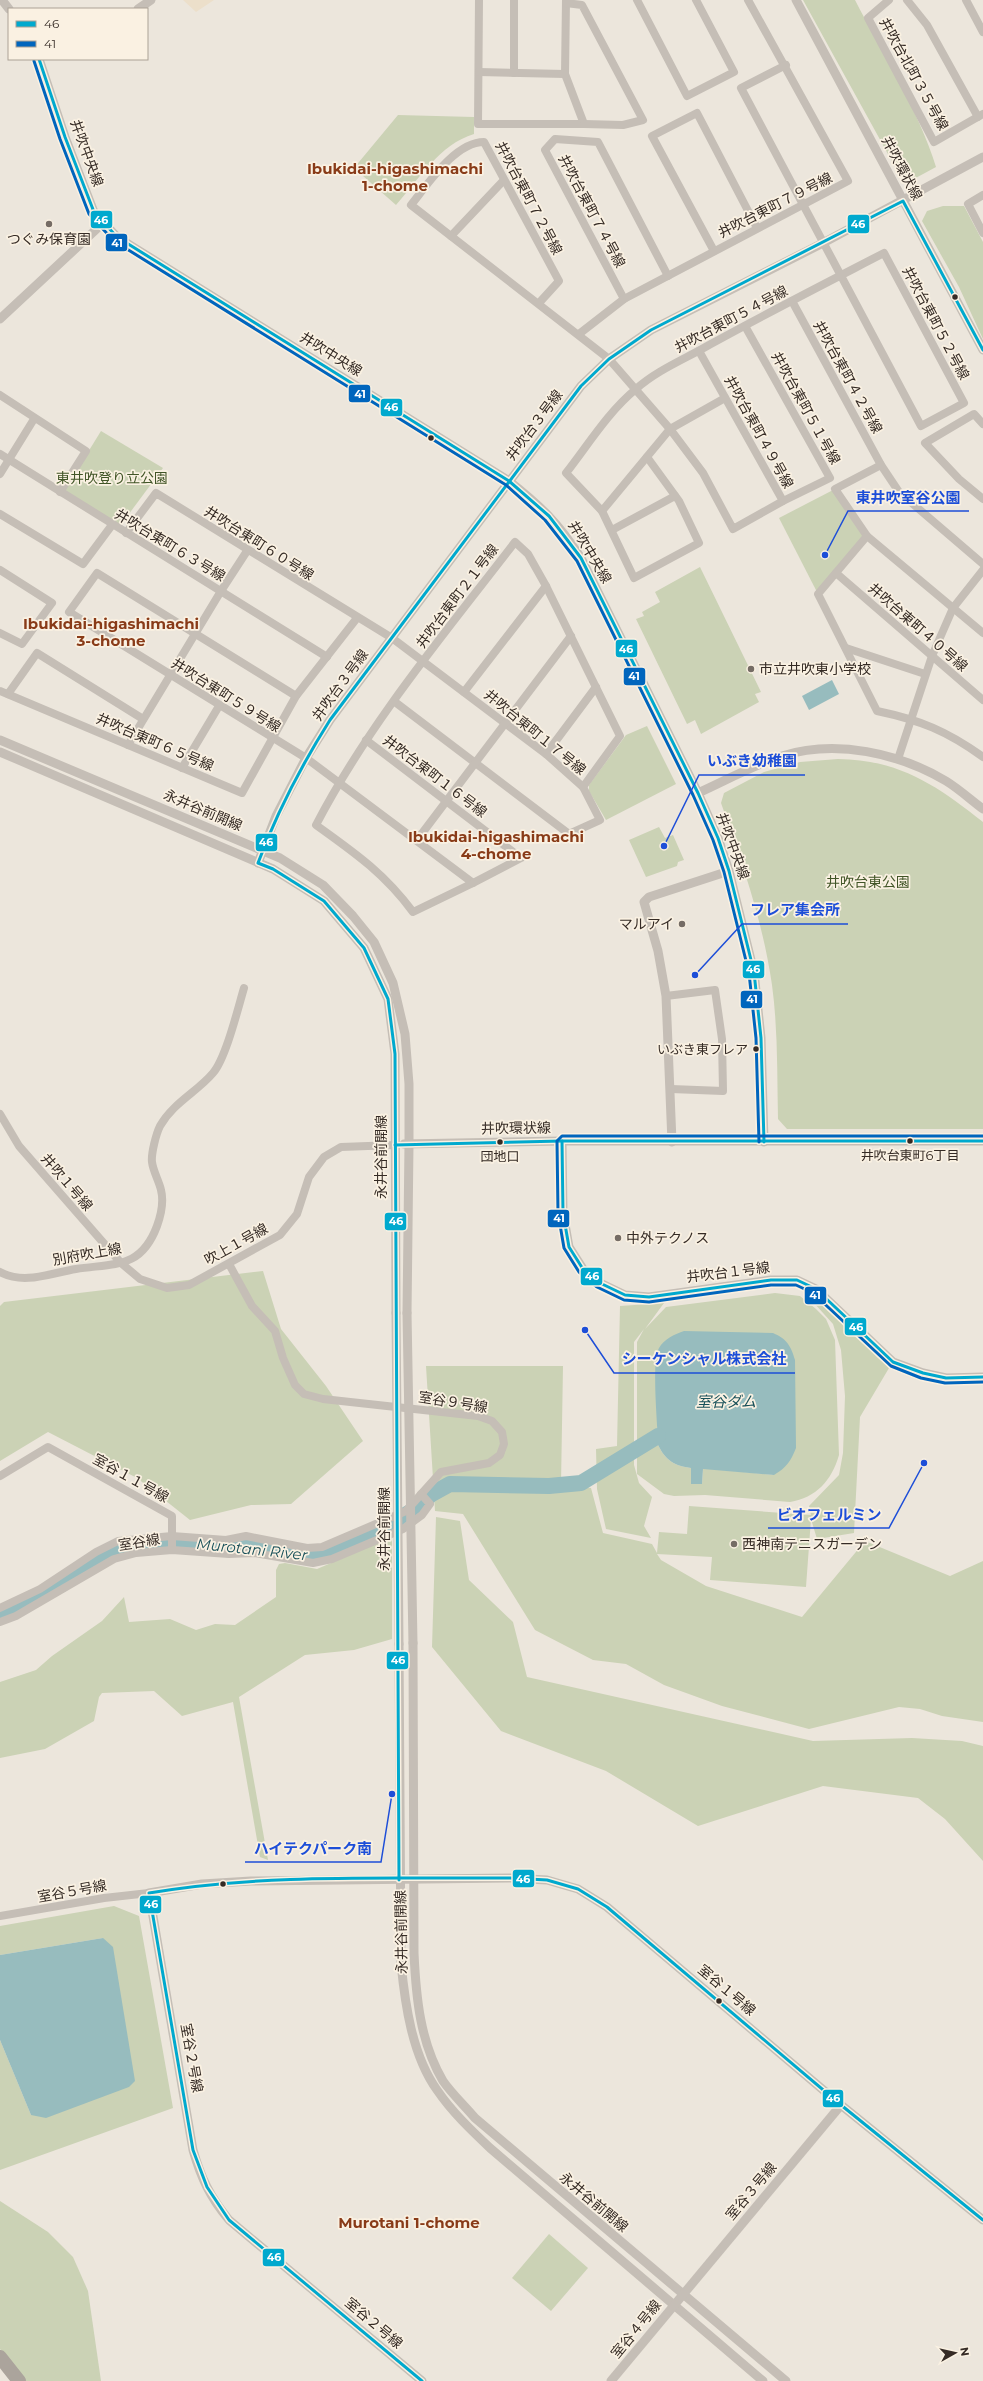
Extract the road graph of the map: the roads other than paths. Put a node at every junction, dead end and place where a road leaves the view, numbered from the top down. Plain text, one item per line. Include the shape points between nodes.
1 (2, 0) edge
2 (151, 0) edge
3 (479, 0) edge
4 (514, 0) edge
5 (637, 0) edge
6 (696, 0) edge
7 (748, 0) edge
8 (796, 0) edge
9 (889, 0) edge
10 (907, 0) edge
11 (966, 0) edge
12 (566, 1) edge
13 (139, 8) edge
14 (8, 9) edge
15 (983, 32) edge
16 (39, 60) edge
17 (786, 65) junction
18 (479, 72) junction
19 (514, 73) junction
20 (565, 74) junction
21 (980, 115) edge
22 (584, 124) junction
23 (983, 157) edge
24 (504, 180) junction
25 (983, 195) edge
26 (903, 201) junction
27 (803, 205) junction
28 (103, 223) junction
29 (758, 228) junction
30 (983, 233) edge
31 (451, 236) junction
32 (823, 243) junction
33 (714, 251) junction
34 (668, 276) junction
35 (840, 276) junction
36 (624, 299) junction
37 (792, 301) junction
38 (539, 303) junction
39 (0, 319) edge
40 (745, 326) junction
41 (579, 334) junction
42 (983, 350) edge
43 (699, 351) junction
44 (609, 359) junction
45 (635, 389) junction
46 (0, 395) edge
47 (725, 398) junction
48 (34, 419) junction
49 (983, 424) edge
50 (670, 428) junction
51 (0, 454) edge
52 (647, 457) junction
53 (9, 460) junction
54 (881, 465) junction
55 (0, 474) edge
56 (510, 481) junction
57 (60, 492) junction
58 (675, 496) junction
59 (983, 499) edge
60 (783, 501) junction
61 (602, 511) junction
62 (0, 514) edge
63 (112, 525) junction
64 (612, 530) junction
65 (126, 533) junction
66 (867, 536) junction
67 (247, 551) junction
68 (983, 564) edge
69 (0, 570) edge
70 (983, 570) edge
71 (836, 573) junction
72 (546, 586) junction
73 (221, 591) junction
74 (953, 608) junction
75 (357, 618) junction
76 (0, 633) edge
77 (196, 633) junction
78 (983, 633) edge
79 (571, 636) junction
80 (392, 638) junction
81 (846, 648) junction
82 (932, 656) junction
83 (327, 657) junction
84 (424, 662) junction
85 (925, 674) junction
86 (169, 676) junction
87 (596, 687) junction
88 (0, 690) edge
89 (464, 692) junction
90 (8, 694) junction
91 (296, 696) junction
92 (983, 700) edge
93 (395, 702) junction
94 (219, 706) junction
95 (911, 718) junction
96 (143, 719) junction
97 (505, 723) junction
98 (272, 739) junction
99 (0, 740) edge
100 (366, 740) junction
101 (128, 745) junction
102 (0, 752) edge
103 (546, 754) junction
104 (983, 757) edge
105 (306, 758) junction
106 (898, 759) junction
107 (476, 763) junction
108 (182, 768) junction
109 (339, 781) junction
110 (583, 787) junction
111 (698, 793) junction
112 (446, 800) junction
113 (983, 809) edge
114 (417, 840) junction
115 (263, 851) junction
116 (258, 863) junction
117 (729, 871) junction
118 (473, 883) junction
119 (244, 988) dead end
120 (666, 996) junction
121 (671, 1089) junction
122 (0, 1114) edge
123 (983, 1141) edge
124 (562, 1142) junction
125 (672, 1142) junction
126 (764, 1142) junction
127 (395, 1144) junction
128 (409, 1144) junction
129 (121, 1263) junction
130 (229, 1264) junction
131 (0, 1272) edge
132 (983, 1377) edge
133 (0, 1476) edge
134 (421, 1494) junction
135 (172, 1536) junction
136 (307, 1548) joint
137 (172, 1550) junction
138 (0, 1608) edge
139 (0, 1622) edge
140 (399, 1880) junction
141 (414, 1880) junction
142 (149, 1893) junction
143 (0, 1916) edge
144 (841, 2104) junction
145 (983, 2220) edge
146 (683, 2295) junction
147 (673, 2306) junction
148 (0, 2357) edge
149 (19, 2381) edge
150 (422, 2381) edge
151 (611, 2381) edge
152 (763, 2381) edge
153 (786, 2381) edge

1 - 14 street
2 - 13 street
3 - 18 street
4 - 19 street
5 - 6 street via 687,96 734,72
7 - 17 street, 井吹台東町７９号線
8 - 26 street, 井吹環状線
9 - 21 street, 井吹台北町３５号線 via 868,18 934,142
10 - 21 street via 927,25
11 - 15 street
12 - 20 street
12 - 22 street via 582,5 643,120 623,125
16 - 28 street, 井吹中央線 via 83,186 94,212
17 - 27 street, 井吹台東町７９号線 via 848,181
17 - 27 street, 井吹台東町５２号線 via 740,88
18 - 19 street
18 - 22 street via 478,124
19 - 20 street
20 - 22 street
23 - 26 street, 井吹台３号線
24 - 31 street
24 - 31 street, 井吹台東町７２号線 via 484,142 475,142 457,151 411,205
24 - 38 street, 井吹台東町７２号線 via 559,281
25 - 30 street via 968,204
26 - 32 street, 井吹台３号線
26 - 42 street, 井吹環状線
27 - 29 street, 井吹台東町７９号線
27 - 32 street, 井吹台東町５２号線
28 - 39 street
28 - 56 street, 井吹中央線 via 117,237
29 - 33 street, 井吹台東町７９号線
29 - 33 street via 697,113 652,136
31 - 38 street, 井吹台東町７２号線
32 - 35 street, 井吹台東町５２号線
32 - 44 street, 井吹台３号線 via 651,330
33 - 34 street, 井吹台東町７９号線
34 - 36 street, 井吹台東町７９号線
34 - 36 street, 井吹台東町７４号線 via 598,142 555,139 545,150
35 - 35 street, 井吹台東町５２号線 via 921,426 964,403 884,253
35 - 37 street, 井吹台東町５４号線
36 - 41 street, 井吹台東町７９号線
37 - 40 street, 井吹台東町５４号線
37 - 54 street, 井吹台東町４２号線
38 - 41 street, 井吹台東町７２号線
40 - 43 street, 井吹台東町５４号線
40 - 60 street, 井吹台東町５１号線 via 830,478
41 - 44 street, 井吹台東町７２号線
43 - 45 street, 井吹台東町５４号線
43 - 47 street, 井吹台東町４９号線
44 - 45 street, 井吹台東町４９号線
44 - 56 street, 井吹台３号線 via 581,386
45 - 50 street, 井吹台東町４９号線
45 - 61 street, 井吹台東町５４号線 via 611,414 566,473
46 - 48 street
47 - 50 street
47 - 60 street, 井吹台東町４９号線
48 - 53 street
48 - 57 street via 86,451
49 - 59 street via 974,414 926,443 959,479
50 - 52 street
50 - 60 street, 井吹台東町４９号線 via 703,473 733,529
51 - 53 street, 井吹台東町６３号線
52 - 58 street
52 - 61 street
53 - 55 street
53 - 57 street, 井吹台東町６３号線
54 - 66 street via 835,489
54 - 68 street, 井吹台東町４２号線 via 899,492
56 - 80 street, 井吹台３号線
56 - 111 street, 井吹中央線 via 544,509 563,530 581,558
57 - 63 street, 井吹台東町６３号線
58 - 64 street
58 - 64 street via 699,543 634,578
61 - 64 street
62 - 63 street via 83,564
63 - 65 street, 井吹台東町６３号線
65 - 67 street, 井吹台東町６０号線 via 156,493
65 - 73 street, 井吹台東町６３号線
66 - 71 street
66 - 74 street
67 - 73 street
67 - 75 street, 井吹台東町６０号線
69 - 76 street via 52,603 22,644
70 - 74 street
71 - 81 street via 818,594
71 - 82 street, 井吹台東町４０号線
72 - 79 street, 井吹台東町２１号線
72 - 84 street, 井吹台東町２１号線 via 528,554 515,542
72 - 89 street
73 - 77 street
73 - 83 street, 井吹台東町６３号線
74 - 78 street
74 - 82 street
75 - 80 street, 井吹台東町６０号線
75 - 83 street
77 - 86 street
77 - 86 street, 井吹台東町５９号線 via 97,573 68,612
77 - 91 street, 井吹台東町５９号線
79 - 87 street, 井吹台東町２１号線
79 - 97 street
80 - 84 street, 井吹台東町１７号線
80 - 105 street, 井吹台３号線 via 330,720
81 - 85 street
81 - 95 street via 877,711
82 - 85 street
82 - 92 street, 井吹台東町４０号線
83 - 91 street
84 - 89 street, 井吹台東町１７号線
84 - 93 street, 井吹台東町２１号線
85 - 95 street
86 - 94 street, 井吹台東町５９号線
86 - 96 street
87 - 103 street
87 - 110 street, 井吹台東町２１号線 via 620,736
88 - 90 street, 井吹台東町６５号線
89 - 97 street, 井吹台東町１７号線
90 - 96 street via 37,653
90 - 101 street, 井吹台東町６５号線
91 - 98 street
93 - 100 street, 井吹台東町２１号線
93 - 107 street, 井吹台東町１７号線
94 - 98 street, 井吹台東町５９号線
94 - 108 street
95 - 104 street via 954,736
95 - 106 street
96 - 101 street
97 - 103 street, 井吹台東町１７号線
97 - 107 street
98 - 105 street, 井吹台東町５９号線
98 - 108 street, 井吹台東町６５号線 via 242,793
99 - 115 street, 永井谷前開線
100 - 109 street, 井吹台東町２１号線
100 - 112 street, 井吹台東町１６号線
101 - 108 street, 井吹台東町６５号線
102 - 116 street, 永井谷前開線
103 - 110 street, 井吹台東町１７号線
105 - 109 street, 井吹台東町５９号線
105 - 115 street, 井吹台３号線 via 276,816
106 - 111 street via 858,750 816,749 782,756
106 - 113 street via 947,782
107 - 110 street, 井吹台東町１７号線 via 569,834 600,820
107 - 112 street
109 - 114 street, 井吹台東町５９号線
109 - 118 street, 井吹台東町２１号線 via 316,825 369,863 393,886 413,912
111 - 117 street, 井吹中央線
112 - 114 street
112 - 118 street, 井吹台東町１６号線 via 521,858
114 - 118 street, 井吹台東町５９号線
115 - 116 street, 井吹台３号線
115 - 128 street, 永井谷前開線 via 280,858 323,885 374,942 393,983 405,1034 409,1084
116 - 127 street, 永井谷前開線 via 273,869 324,901 364,948 388,999 395,1054
117 - 120 street via 649,897 644,902 658,950
117 - 126 street, 井吹中央線 via 754,972 761,1038
119 - 129 street, 別府吹上線 via 231,1034 214,1072 182,1099 160,1127 152,1160 162,1192 161,1213 149,1244 140,1255
120 - 121 street
120 - 121 street via 715,990 722,1039 723,1091
121 - 125 street
122 - 129 street, 井吹１号線 via 19,1146
123 - 126 street, 井吹環状線
124 - 125 street, 井吹環状線
124 - 128 street, 井吹環状線
124 - 132 street, 井吹台１号線 via 563,1213 568,1246 583,1269 600,1283 625,1295 649,1297 771,1280 797,1280 816,1289 893,1362 923,1374 946,1378
125 - 126 street, 井吹環状線
127 - 128 street, 井吹環状線
127 - 130 street, 吹上１号線 via 341,1147 324,1157 309,1177 297,1214 280,1235
127 - 140 street, 永井谷前開線, bridge
128 - 141 street, 永井谷前開線, bridge via 407,1313
129 - 130 street, 吹上１号線 via 140,1279 167,1288 189,1285
129 - 131 street, 別府吹上線 via 52,1273 30,1279
130 - 134 street, 室谷９号線 via 252,1306 275,1331 289,1372 304,1394 323,1399 478,1416 492,1421 502,1432 504,1444 500,1455 490,1462 441,1472
133 - 135 street, 室谷１１号線 via 48,1447 172,1516
134 - 136 street, 室谷９号線 via 406,1511 386,1521 322,1547
134 - 137 street via 430,1504 422,1515 403,1529 332,1558 313,1563 254,1553
135 - 136 street, 室谷線 via 226,1540 246,1536
135 - 137 street, 室谷線
135 - 138 street via 118,1541 96,1552 40,1589
137 - 139 street, 室谷線 via 136,1553 114,1559 16,1616
140 - 141 street, 室谷１号線
140 - 142 street via 250,1881 202,1884
140 - 147 street, 永井谷前開線 via 404,1996 414,2042 436,2089 490,2148
141 - 144 street, 室谷１号線 via 540,1880 578,1889 607,1907
141 - 146 street, 永井谷前開線 via 416,1990 424,2038 444,2081 475,2118
142 - 143 street, 室谷５号線
142 - 150 street, 室谷２号線 via 193,2150 201,2176 213,2200 229,2220
144 - 145 street, 室谷１号線
144 - 146 street, 室谷３号線
146 - 147 street, 室谷４号線
146 - 153 street, 永井谷前開線
147 - 151 street, 室谷４号線
147 - 152 street, 永井谷前開線
148 - 149 highway

